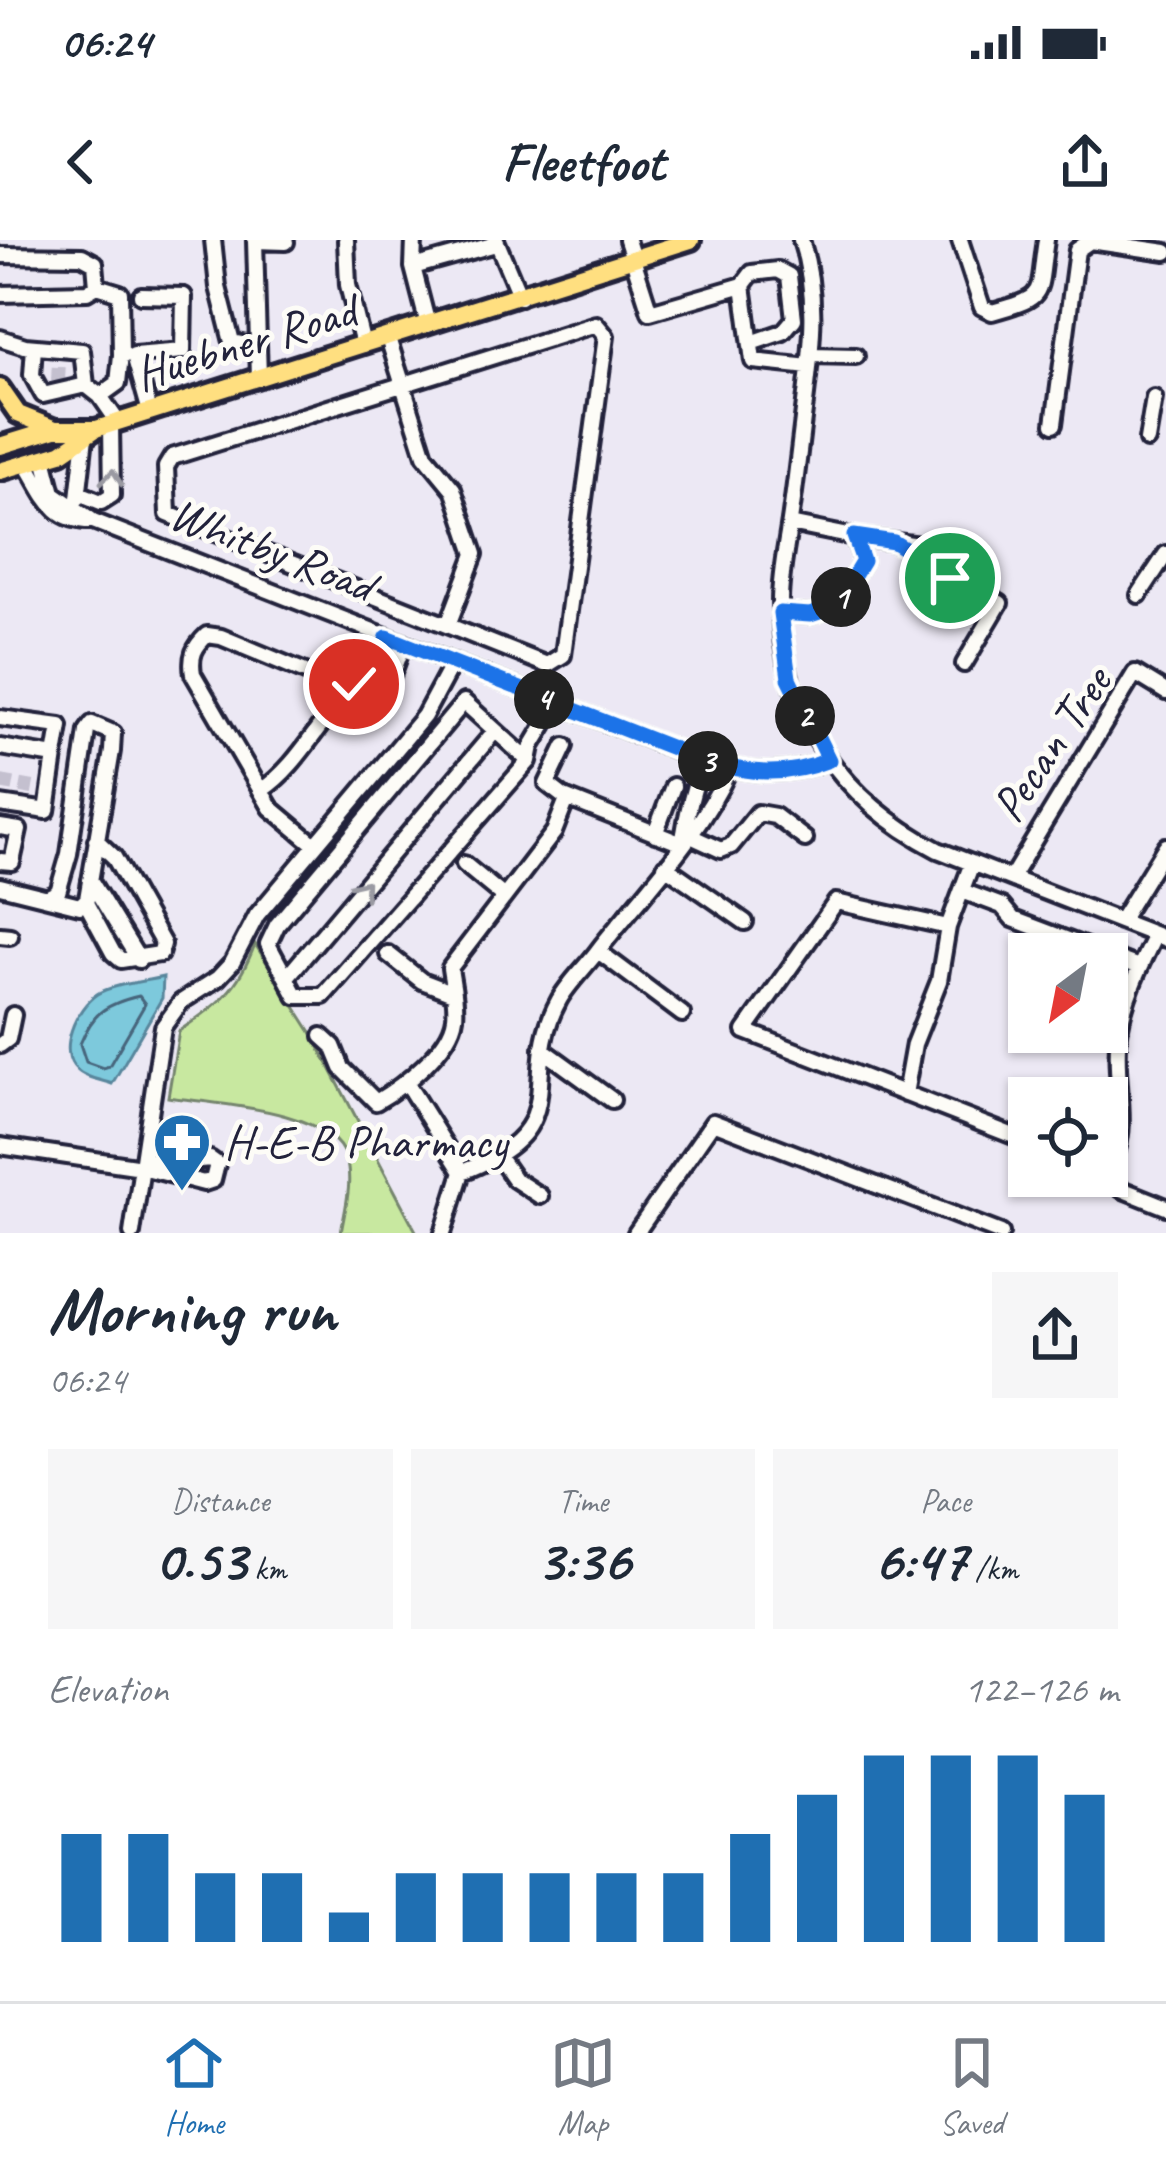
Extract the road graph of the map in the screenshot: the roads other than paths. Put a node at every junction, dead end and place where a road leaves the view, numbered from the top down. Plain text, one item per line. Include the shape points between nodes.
1 (213, 240) edge
2 (346, 240) edge
3 (414, 240) edge
4 (691, 240) edge
5 (801, 240) edge
6 (960, 240) edge
7 (1046, 240) edge
8 (286, 242) edge
9 (496, 242) edge
10 (630, 248) edge
11 (1166, 252) edge
12 (0, 255) edge
13 (413, 267) junction
14 (743, 285) junction
15 (97, 286) junction
16 (0, 293) edge
17 (141, 295) dead end
18 (520, 297) junction
19 (428, 325) junction
20 (0, 338) edge
21 (388, 338) junction
22 (757, 342) junction
23 (363, 346) junction
24 (34, 347) junction
25 (257, 347) junction
26 (128, 355) junction
27 (856, 356) dead end
28 (810, 362) junction
29 (259, 378) junction
30 (86, 385) junction
31 (403, 385) junction
32 (0, 388) edge
33 (100, 396) junction
34 (1154, 398) dead end
35 (150, 412) junction
36 (1054, 424) dead end
37 (103, 428) junction
38 (56, 429) junction
39 (1147, 440) dead end
40 (0, 446) edge
41 (35, 460) junction
42 (0, 471) edge
43 (78, 500) junction
44 (93, 521) junction
45 (790, 524) junction
46 (854, 536) junction
47 (894, 542) junction
48 (1166, 554) edge
49 (959, 580) junction
50 (1139, 595) dead end
51 (780, 613) junction
52 (448, 625) junction
53 (387, 637) junction
54 (404, 643) junction
55 (495, 644) junction
56 (453, 662) junction
57 (964, 664) dead end
58 (482, 674) junction
59 (376, 681) junction
60 (350, 691) junction
61 (1166, 692) edge
62 (557, 704) junction
63 (0, 718) edge
64 (495, 731) junction
65 (565, 746) dead end
66 (0, 747) edge
67 (56, 755) junction
68 (703, 760) junction
69 (829, 760) junction
70 (529, 761) junction
71 (730, 768) junction
72 (674, 786) dead end
73 (33, 788) tunnel mouth
74 (50, 790) junction
75 (262, 790) junction
76 (567, 799) junction
77 (690, 802) junction
78 (0, 804) edge
79 (710, 809) junction
80 (0, 827) edge
81 (655, 834) junction
82 (685, 838) junction
83 (805, 839) dead end
84 (96, 840) junction
85 (316, 845) junction
86 (1166, 846) edge
87 (0, 861) edge
88 (972, 863) junction
89 (464, 864) dead end
90 (665, 866) junction
91 (1010, 878) junction
92 (90, 880) junction
93 (0, 886) edge
94 (962, 891) junction
95 (50, 896) junction
96 (504, 897) junction
97 (85, 901) junction
98 (1120, 921) junction
99 (746, 922) dead end
100 (948, 927) junction
101 (1050, 933) edge
102 (1161, 937) edge
103 (598, 951) junction
104 (388, 954) dead end
105 (139, 960) junction
106 (1128, 963) edge
107 (1139, 967) junction
108 (286, 977) junction
109 (453, 993) junction
110 (682, 1014) dead end
111 (13, 1015) dead end
112 (322, 1036) dead end
113 (0, 1045) edge
114 (542, 1049) junction
115 (1115, 1077) edge
116 (407, 1084) junction
117 (905, 1094) junction
118 (612, 1100) dead end
119 (1008, 1134) edge
120 (0, 1146) edge
121 (498, 1156) junction
122 (143, 1163) junction
123 (462, 1172) junction
124 (1128, 1193) edge
125 (540, 1196) dead end
126 (1166, 1207) edge
127 (132, 1233) edge
128 (443, 1233) edge
129 (636, 1233) edge
130 (1001, 1233) edge

1 - 25 street via 232,342
2 - 23 street
3 - 13 street
4 - 10 main road, Huebner Road
5 - 28 street via 814,308
6 - 7 street via 982,307 992,312 1037,294
8 - 25 street via 255,241
9 - 13 street
9 - 18 street
10 - 14 street via 650,312
10 - 18 main road, Huebner Road
11 - 36 street via 1090,241 1077,250
12 - 15 street via 82,256 94,263
13 - 19 street
14 - 22 street
14 - 22 street via 752,273 789,276 794,320
15 - 16 street
15 - 26 street via 120,292
17 - 26 street via 184,296 183,351
18 - 19 main road, Huebner Road
19 - 21 main road, Huebner Road
20 - 24 street
21 - 23 main road, Huebner Road
21 - 31 street
22 - 28 street via 753,361
23 - 29 main road, Huebner Road
24 - 30 street via 82,351
24 - 30 street via 32,375 43,395
25 - 29 street
26 - 33 street via 118,383
26 - 35 street
27 - 28 street
28 - 45 street
29 - 35 main road, Huebner Road
30 - 33 street
31 - 52 street via 425,455 453,489 475,554
31 - 52 street via 172,457 168,514
31 - 55 street via 596,324 606,336 563,655 547,665
32 - 38 main road via 18,414
33 - 37 street
34 - 39 street
35 - 37 main road, Huebner Road
37 - 38 main road, Huebner Road
37 - 41 main road, Huebner Road
37 - 43 street
43 -> 37 street via 112,495
38 - 40 main road, Huebner Road
41 - 42 main road, Huebner Road
41 - 43 street, Whitby Road via 53,494
41 - 44 street, Whitby Road via 50,507
43 - 44 street, Whitby Road
44 - 53 street, Whitby Road
45 - 46 street
45 - 51 street
46 - 47 street
46 - 51 street via 863,561 835,607
47 - 49 street
47 - 49 street via 971,552
48 - 50 street
49 - 57 street via 1000,603
51 - 69 street via 789,678
52 - 55 street
53 - 54 street, Whitby Road
53 - 59 street
54 - 56 street, Whitby Road
54 - 59 street via 390,681
55 - 58 street
56 - 58 street, Whitby Road
56 - 85 street via 424,716
58 - 62 street, Whitby Road
59 - 60 street via 362,695
60 - 75 street via 288,772
60 - 75 street via 221,637 207,635 196,646 193,674
61 - 91 street, Pecan Tree via 1135,673
62 - 68 street, Whitby Road
62 - 70 street
63 - 67 street via 60,726
64 - 70 street
108 -> 64 street
64 - 108 street via 464,702 420,752 277,925 268,944
65 - 76 street via 547,784
66 - 67 street
67 - 74 street
68 - 71 street, Whitby Road
68 - 77 street
69 - 71 street, Whitby Road via 772,775
69 - 88 street via 883,818
70 - 108 street via 323,996 296,996
71 - 79 street
72 - 81 street
73 - 74 street
74 - 78 street via 47,811
75 - 85 street via 278,815
76 - 81 street
76 - 96 street via 554,832
77 - 79 street
77 - 82 street
79 - 82 street
80 - 87 street via 19,830 12,862
81 - 82 street
82 - 83 street via 721,850 758,813
82 - 90 street
84 - 92 street
84 - 95 street via 113,733 92,724 69,854
84 - 105 street via 163,944 160,954
85 - 122 street via 256,915 232,963 181,1002 163,1027
86 - 98 street
88 - 91 street
88 - 94 street
89 - 96 street
90 - 99 street
90 - 103 street
91 - 98 street
92 - 97 street
92 - 105 street
93 - 95 street
94 - 100 street
94 - 101 street
95 - 97 street
96 - 109 street via 450,968
97 - 105 street via 112,953
98 - 102 street
100 - 117 street
100 - 117 street via 836,902 745,1031
102 - 107 street
103 - 110 street
103 - 114 street via 559,1001
104 - 109 street
106 - 107 street
107 - 115 street via 1119,1030
109 - 116 street via 448,1035
111 - 113 street
112 - 116 street via 376,1102
114 - 118 street
114 - 121 street via 542,1099 529,1128
116 - 123 street
117 - 119 street
120 - 122 street
121 - 123 street
121 - 125 street
122 - 127 street
123 - 128 street
124 - 126 street
129 - 130 street via 713,1121

